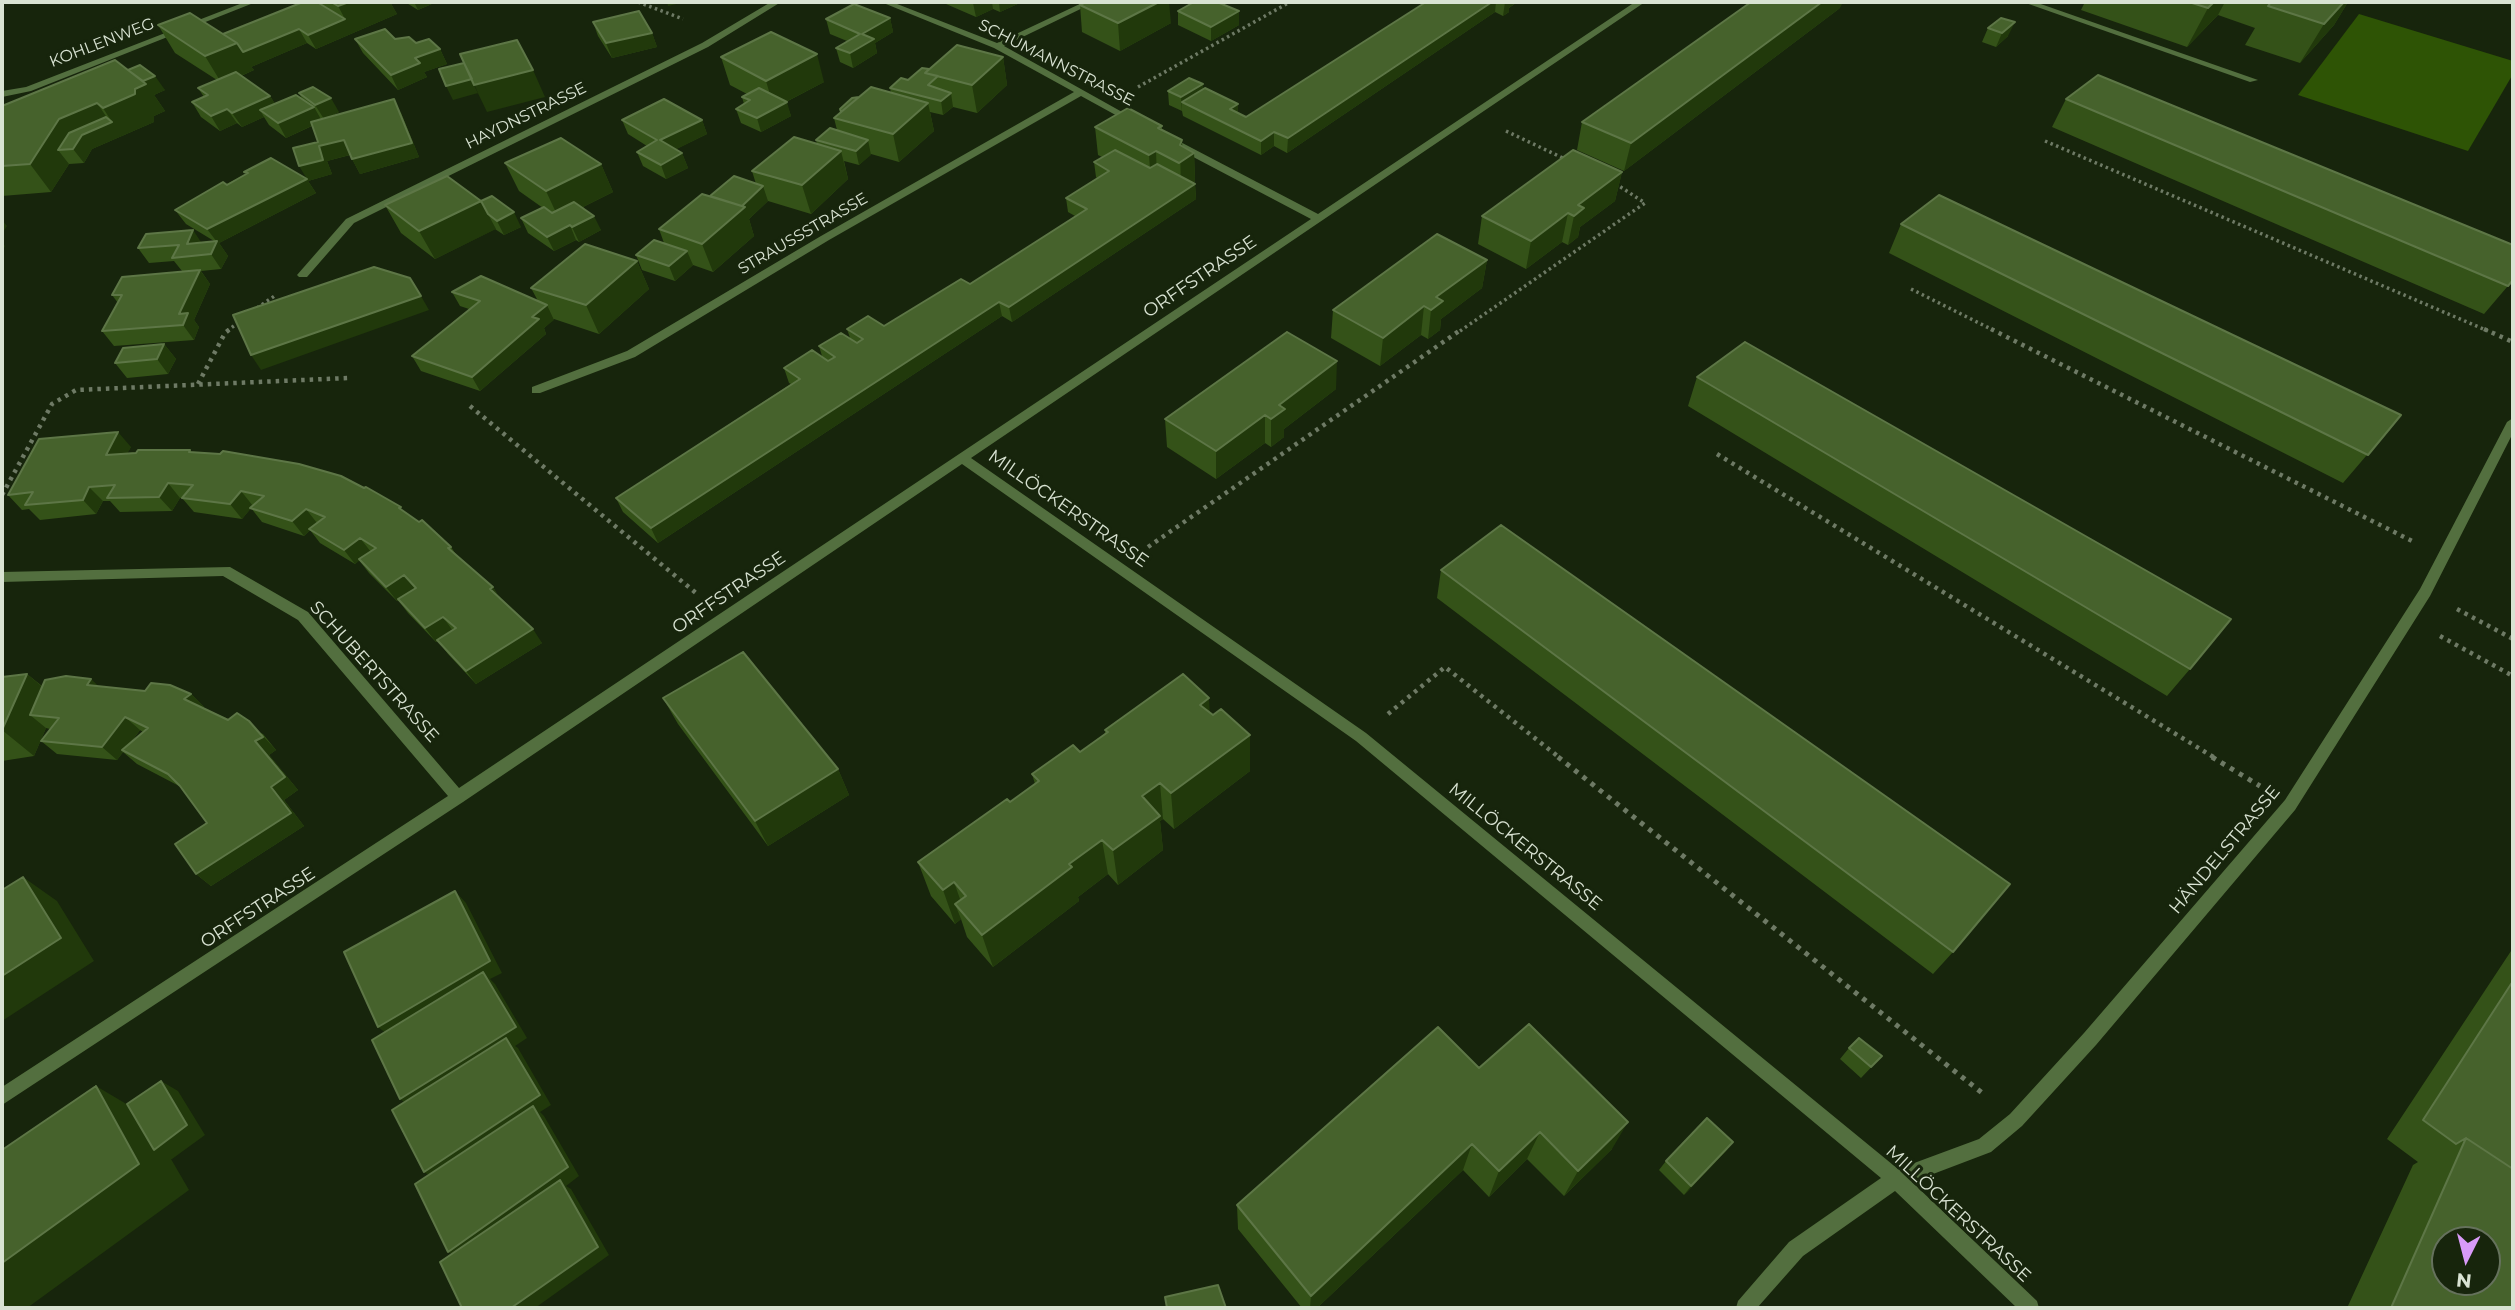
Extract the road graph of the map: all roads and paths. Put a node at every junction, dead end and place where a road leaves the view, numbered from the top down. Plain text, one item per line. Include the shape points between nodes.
1 (253, 2) edge
2 (777, 2) edge
3 (885, 2) edge
4 (1091, 2) edge
5 (1290, 2) edge
6 (1641, 2) edge
7 (2027, 2) edge
8 (997, 46) junction
9 (2253, 80) dead end
10 (1080, 93) junction
11 (2, 94) edge
12 (1104, 106) junction
13 (1474, 115) junction
14 (1140, 124) edge
15 (1152, 131) edge
16 (2045, 142) dead end
17 (1572, 162) edge
18 (1609, 180) edge
19 (1319, 219) junction
20 (303, 275) joint
21 (1911, 289) dead end
22 (2513, 342) edge
23 (349, 378) dead end
24 (198, 384) junction
25 (536, 390) dead end
26 (470, 406) dead end
27 (2513, 422) edge
28 (1717, 454) dead end
29 (962, 458) junction
30 (2, 495) edge
31 (2444, 557) junction
32 (1118, 567) junction
33 (2, 577) edge
34 (2425, 592) junction
35 (725, 617) junction
36 (2408, 618) junction
37 (2513, 639) edge
38 (2513, 676) edge
39 (1361, 737) junction
40 (458, 797) junction
41 (2290, 805) junction
42 (2, 1097) edge
43 (2017, 1120) junction
44 (1896, 1179) junction
45 (1745, 1308) edge
46 (2030, 1308) edge

1 - 11 street, KOHLENWEG via 28,89
2 - 20 street, HAYDNSTRASSE via 705,45 350,221
3 - 8 street, SCHUMANNSTRASSE
4 - 8 street
5 - 12 path
6 - 13 street, ORFFSTRASSE
7 - 9 street
8 - 10 street, SCHUMANNSTRASSE
10 - 12 street, SCHUMANNSTRASSE
10 - 25 street, STRAUSSSTRASSE via 631,354
12 - 14 street, SCHUMANNSTRASSE
13 - 17 path
13 - 19 street, ORFFSTRASSE
15 - 19 street
16 - 22 path
18 - 32 path via 1645,203
19 - 29 street, ORFFSTRASSE
20 - 24 path via 225,333
21 - 31 path
23 - 24 path
24 - 30 path via 76,390 60,399 52,404
26 - 35 path
27 - 31 street, HÄNDELSTRASSE
28 - 41 path
29 - 32 street, MILLÖCKERSTRASSE
29 - 35 street, ORFFSTRASSE
31 - 34 street, HÄNDELSTRASSE
32 - 39 street, MILLÖCKERSTRASSE
33 - 40 street, SCHUBERTSTRASSE via 225,571 303,616
34 - 36 street, HÄNDELSTRASSE
34 - 37 path
35 - 40 street, ORFFSTRASSE
36 - 38 path
36 - 41 street, HÄNDELSTRASSE
39 - 43 path via 1445,667
39 - 44 street, MILLÖCKERSTRASSE
40 - 42 street, ORFFSTRASSE
41 - 43 street, HÄNDELSTRASSE
43 - 44 street, HÄNDELSTRASSE via 1985,1146
44 - 45 street, HÄNDELSTRASSE via 1796,1249
44 - 46 street, MILLÖCKERSTRASSE

